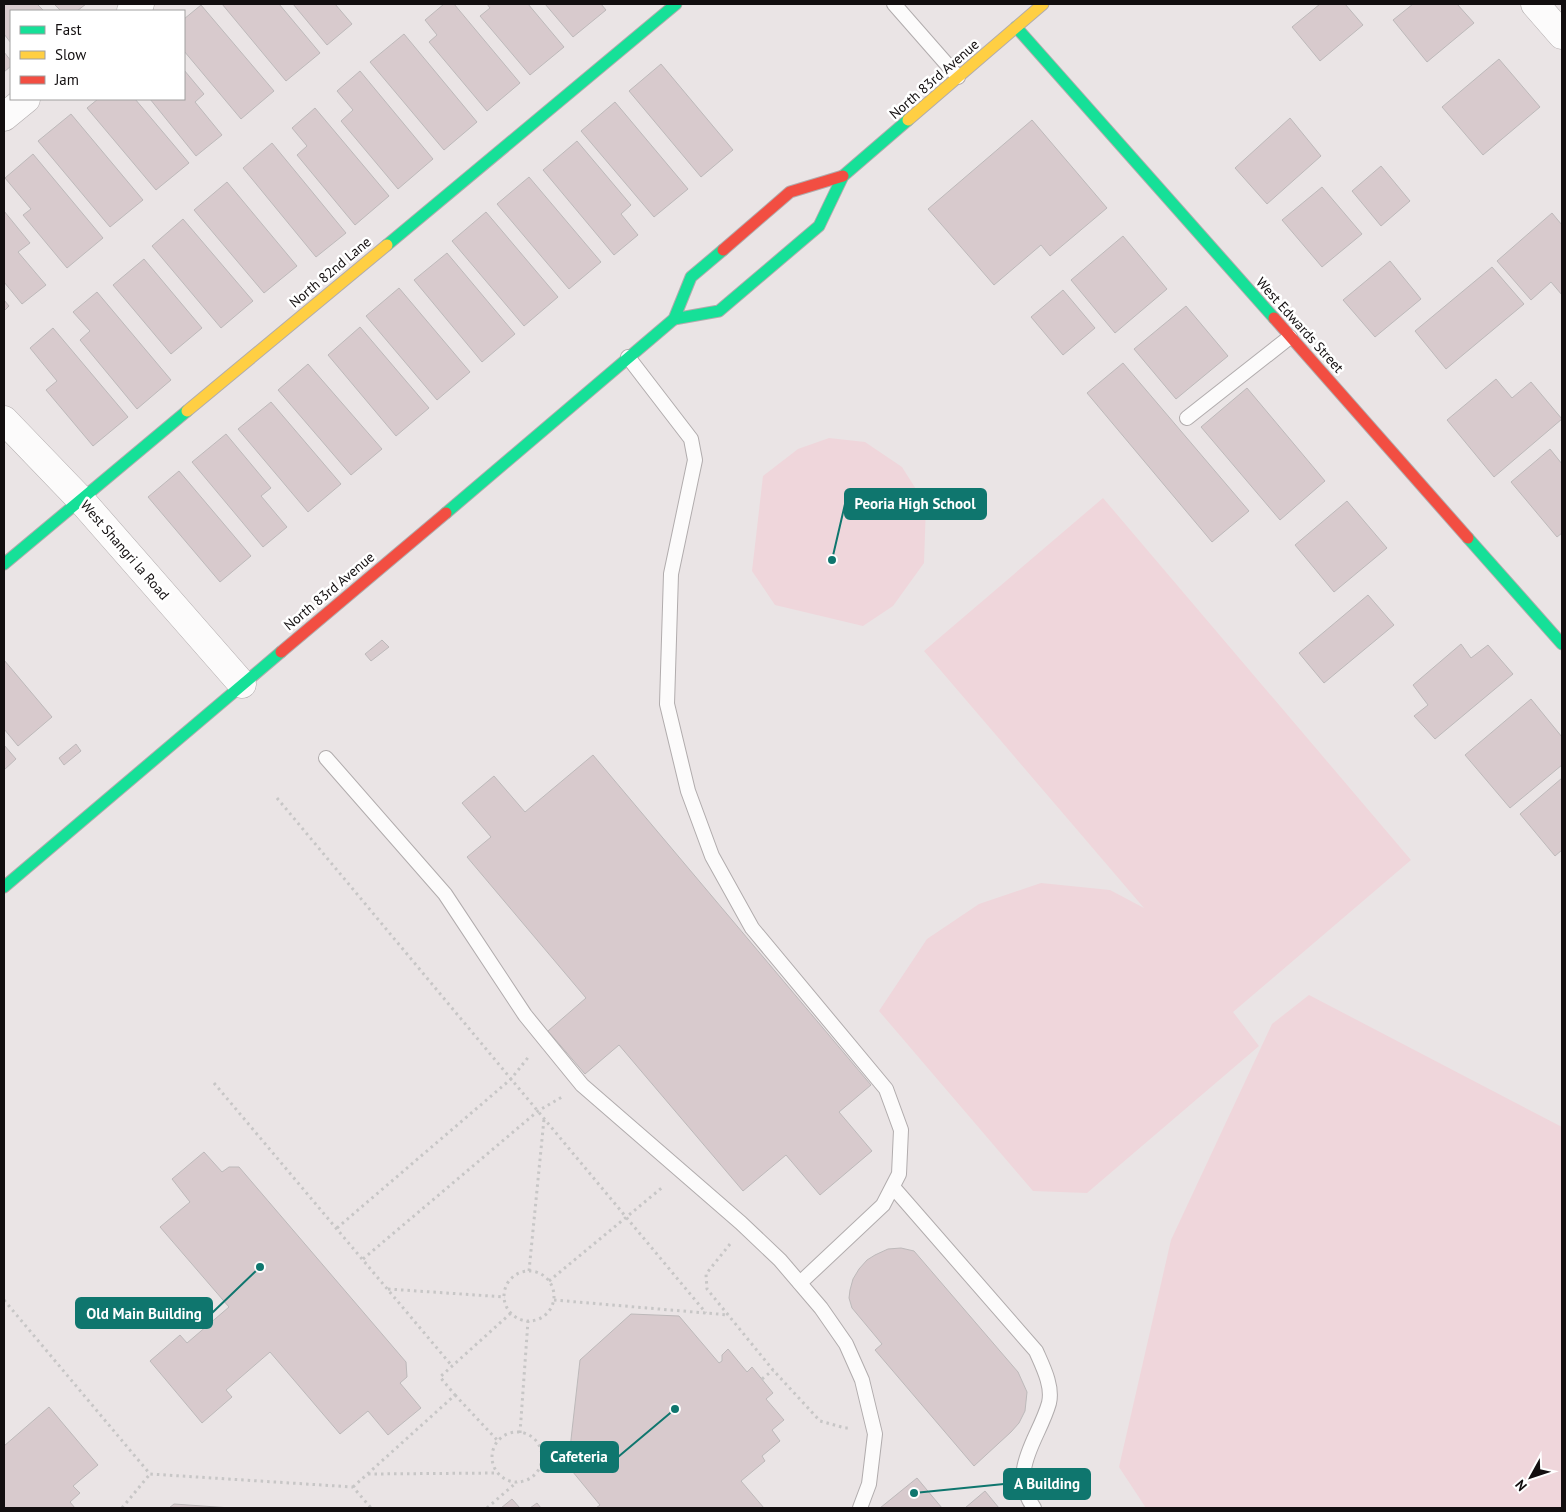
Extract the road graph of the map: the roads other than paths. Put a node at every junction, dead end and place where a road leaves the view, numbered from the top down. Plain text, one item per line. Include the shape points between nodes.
1 (676, 4) edge
2 (894, 4) edge
3 (1043, 4) edge
4 (1535, 4) edge
5 (1016, 27) junction
6 (1562, 35) edge
7 (958, 77) junction
8 (25, 100) edge
9 (4, 117) edge
10 (843, 176) junction
11 (674, 319) junction
12 (1290, 337) junction
13 (628, 358) junction
14 (1187, 418) dead end
15 (4, 420) edge
16 (81, 500) junction
17 (4, 564) edge
18 (1562, 644) edge
19 (242, 684) junction
20 (326, 758) dead end
21 (4, 887) edge
22 (893, 1187) junction
23 (800, 1283) junction
24 (860, 1508) edge
25 (1034, 1508) edge

1 - 16 street, North 82nd Lane
2 - 7 lane
3 - 5 street, North 83rd Avenue
4 - 6 street
5 - 7 street, North 83rd Avenue
5 - 12 street, West Edwards Street
7 - 10 street, North 83rd Avenue
8 - 9 street
10 - 11 street, North 83rd Avenue via 790,192 745,230 691,277
10 - 11 street, North 83rd Avenue via 819,226 719,311
11 - 13 street, North 83rd Avenue
12 - 14 lane
12 - 18 street, West Edwards Street
13 - 19 street, North 83rd Avenue
13 - 22 lane via 691,439 695,460 671,574 667,704 688,791 712,856 752,928 886,1089 901,1130 899,1174
15 - 16 street, West Shangri la Road
16 - 17 street, North 82nd Lane
16 - 19 street, West Shangri la Road
19 - 21 street, North 83rd Avenue
20 - 23 lane via 445,894 525,1015 582,1085 745,1226
22 - 23 lane via 883,1205
22 - 25 lane via 1036,1352 1043,1366 1050,1386 1049,1402 1024,1463 1024,1484
23 - 24 lane via 846,1344 862,1380 875,1434 870,1484

